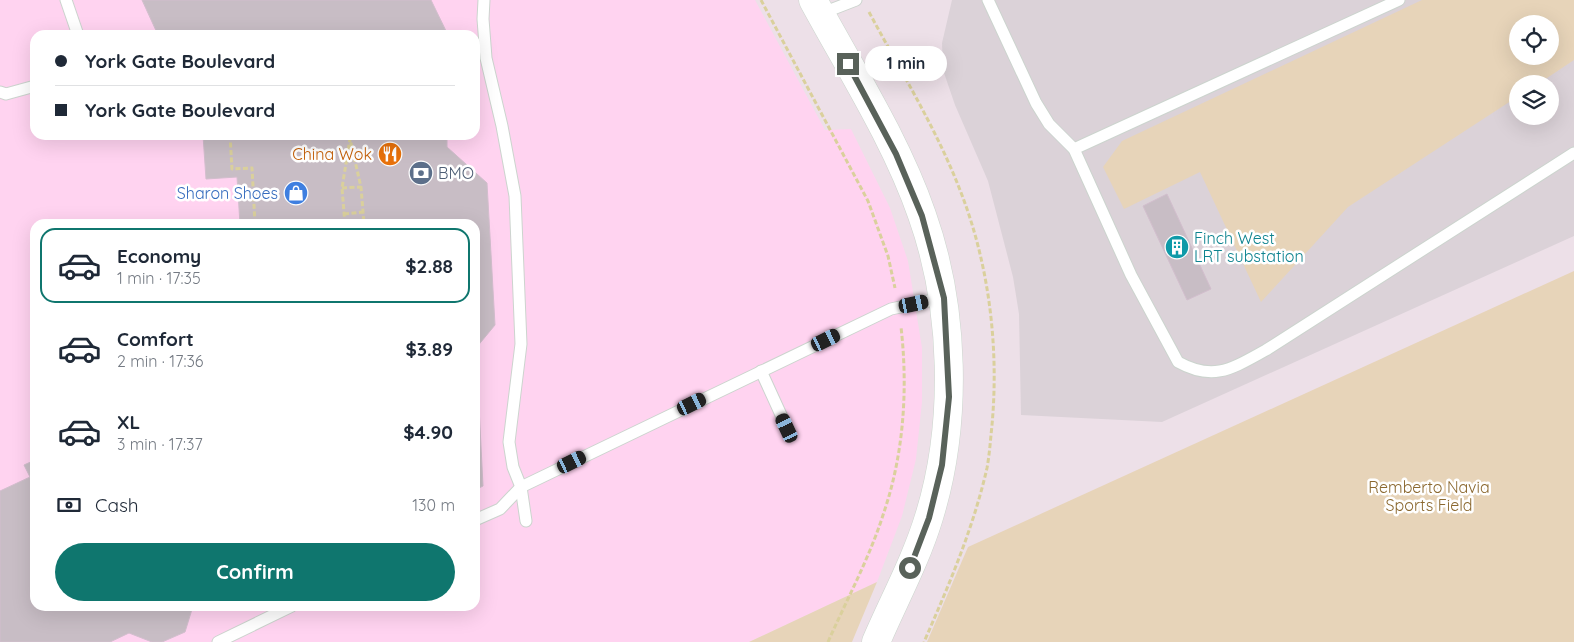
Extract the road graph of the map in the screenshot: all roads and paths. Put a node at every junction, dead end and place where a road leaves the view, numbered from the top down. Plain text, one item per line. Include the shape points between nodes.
1 (66, 0) edge
2 (484, 0) edge
3 (856, 0) edge
4 (988, 0) edge
5 (1399, 0) edge
6 (816, 7) edge
7 (76, 30) edge
8 (30, 87) edge
9 (0, 92) edge
10 (230, 140) edge
11 (350, 140) edge
12 (351, 140) edge
13 (1074, 149) junction
14 (1574, 153) edge
15 (362, 187) junction
16 (342, 188) junction
17 (363, 212) junction
18 (344, 214) junction
19 (255, 219) edge
20 (344, 219) edge
21 (364, 219) edge
22 (944, 298) junction
23 (761, 371) junction
24 (787, 428) dead end
25 (520, 487) junction
26 (480, 518) edge
27 (526, 521) dead end
28 (282, 611) edge
29 (218, 642) edge
30 (876, 642) edge

1 - 7 lane
2 - 25 lane via 486,58 515,196 521,344 509,442
3 - 6 lane
4 - 13 lane via 1036,103 1050,124
5 - 13 lane
6 - 22 street via 907,180 922,216
8 - 9 lane via 6,94
10 - 19 path via 232,169 252,168
11 - 16 path
12 - 15 path
13 - 14 lane via 1131,275 1178,362 1192,370 1206,372 1221,372 1266,350
15 - 16 path
15 - 17 path
16 - 18 path
17 - 18 path
17 - 21 path
18 - 20 path
22 - 23 lane via 891,309
22 - 30 street via 949,397 942,465 926,526 904,585
23 - 24 lane
23 - 25 lane
25 - 26 lane via 500,508
25 - 27 lane
28 - 29 lane

